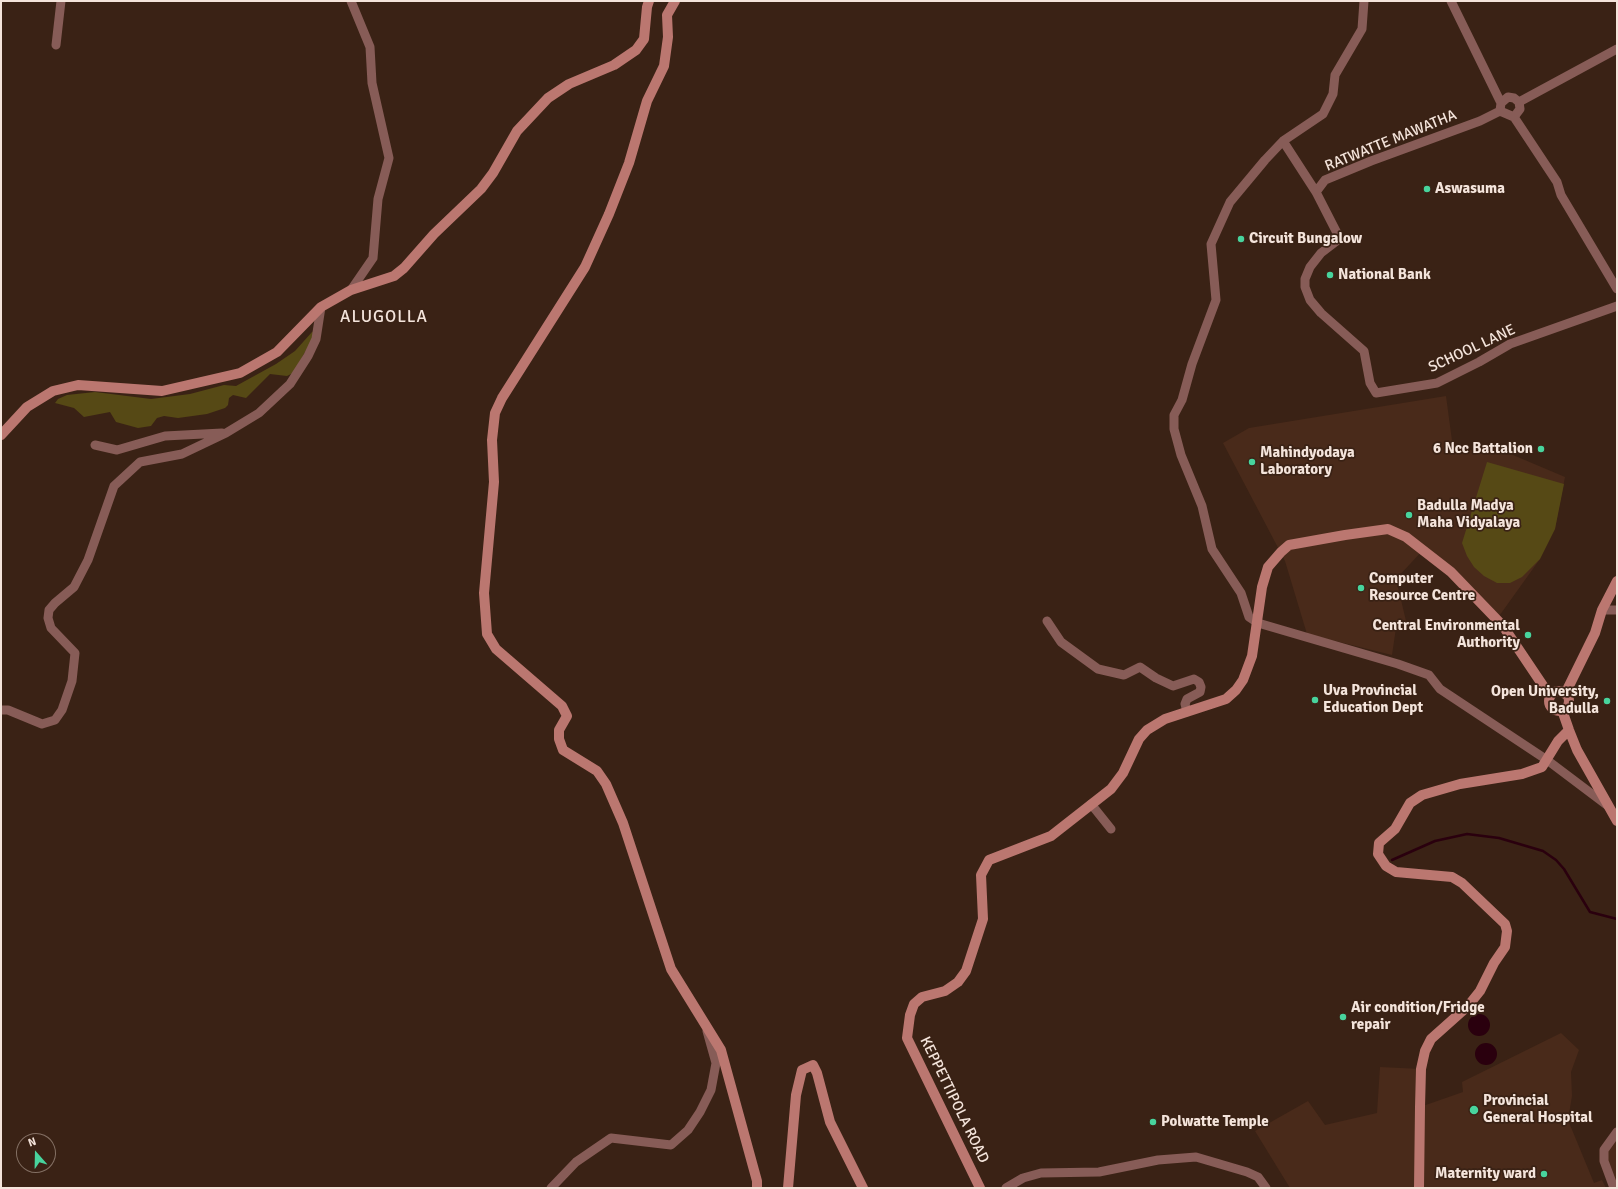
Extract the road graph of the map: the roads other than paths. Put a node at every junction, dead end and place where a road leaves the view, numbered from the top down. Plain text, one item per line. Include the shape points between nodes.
1 (61, 1) edge
2 (351, 1) edge
3 (649, 1) edge
4 (675, 1) edge
5 (1364, 1) edge
6 (1451, 1) edge
7 (56, 45) dead end
8 (1617, 49) edge
9 (1519, 102) junction
10 (1500, 104) junction
11 (1514, 116) junction
12 (1283, 141) junction
13 (1316, 192) junction
14 (1617, 288) edge
15 (351, 290) junction
16 (1617, 306) edge
17 (321, 307) junction
18 (226, 433) junction
19 (1, 436) edge
20 (95, 445) dead end
21 (1617, 581) edge
22 (1602, 610) junction
23 (1617, 610) edge
24 (1047, 620) dead end
25 (1258, 623) junction
26 (1565, 694) junction
27 (1550, 696) junction
28 (1, 710) edge
29 (1562, 710) junction
30 (1186, 712) junction
31 (1569, 730) junction
32 (1547, 760) junction
33 (1091, 804) junction
34 (1614, 813) edge
35 (1111, 829) dead end
36 (705, 1022) junction
37 (1617, 1132) edge
38 (551, 1188) edge
39 (757, 1188) edge
40 (788, 1188) edge
41 (863, 1188) edge
42 (980, 1188) edge
43 (1006, 1188) edge
44 (1266, 1188) edge
45 (1419, 1188) edge
46 (1614, 1188) edge

1 - 7 street
2 - 15 street via 370,47 372,83 389,158 378,199 373,258
3 - 15 main road via 644,39 636,50 614,64 569,84 548,98 517,131 481,190 434,234 404,268 394,276
4 - 36 main road via 667,15 668,37 664,66 647,100 629,163 609,214 585,266 495,412 492,440 494,482 484,593 487,634 496,649 562,706 567,716 559,730 563,750 597,771 606,784 623,823 671,969
5 - 12 street via 1362,29 1335,75 1333,94 1323,114
6 - 10 street
8 - 9 street
9 - 10 street, RATWATTE MAWATHA via 1508,97
9 - 11 street via 1520,109
10 - 11 street
10 - 13 street, RATWATTE MAWATHA via 1480,121 1325,180
11 - 14 street via 1557,182 1561,195
12 - 13 street, SCHOOL LANE
12 - 25 street via 1230,202 1211,244 1216,300 1192,364 1182,400 1174,415 1174,429 1181,455 1202,506 1212,549 1241,592 1250,617
13 - 16 street, SCHOOL LANE via 1338,233 1338,240 1310,267 1305,287 1310,300 1321,313 1364,351 1370,383 1376,392 1437,383 1510,344
15 - 17 main road
17 - 18 street via 316,338 290,384 259,413
17 - 19 main road via 277,352 240,373 162,391 78,384 54,391 27,407
18 - 20 street via 165,436 117,450
18 - 28 street via 182,454 140,462 114,486 88,560 74,588 49,610 51,628 75,654 72,681 62,710 55,720 42,724 8,710
21 - 22 main road
22 - 23 street
22 - 26 main road via 1595,633
24 - 30 street via 1061,642 1098,669 1124,675 1140,667 1173,686 1194,679 1199,682 1200,692 1187,699
25 - 27 main road, KEPPETTIPOLA ROAD via 1262,587 1268,567 1289,545 1388,529 1424,549 1452,572 1503,626
25 - 30 main road, KEPPETTIPOLA ROAD via 1252,656 1243,680 1236,690 1226,699
25 - 32 street via 1429,675 1440,689
26 - 27 main road via 1559,691
26 - 29 main road via 1568,703
27 - 29 main road via 1550,706
29 - 31 main road
30 - 33 main road, KEPPETTIPOLA ROAD via 1164,719 1147,730 1139,739 1123,773 1111,789
31 - 32 main road via 1558,741
31 - 34 main road via 1577,750
32 - 34 street
32 - 45 main road via 1542,767 1522,774 1460,784 1422,795 1410,803 1395,829 1378,843 1378,854 1386,866 1396,872 1452,878 1462,883 1505,924 1507,931 1505,947 1480,991 1468,1006 1431,1039 1425,1051 1420,1100
33 - 35 street
33 - 42 main road, KEPPETTIPOLA ROAD via 1051,836 989,860 981,875 983,919 966,971 958,982 945,992 922,997 914,1004 910,1015 907,1038
36 - 38 street via 716,1063 711,1090 688,1130 671,1145 611,1138 576,1162
36 - 39 main road via 721,1050 758,1181
37 - 46 street via 1604,1150 1604,1161
40 - 41 main road via 796,1095 802,1070 813,1065 830,1122
43 - 44 street via 1023,1178 1041,1174 1099,1172 1158,1160 1196,1157 1247,1172 1258,1177

